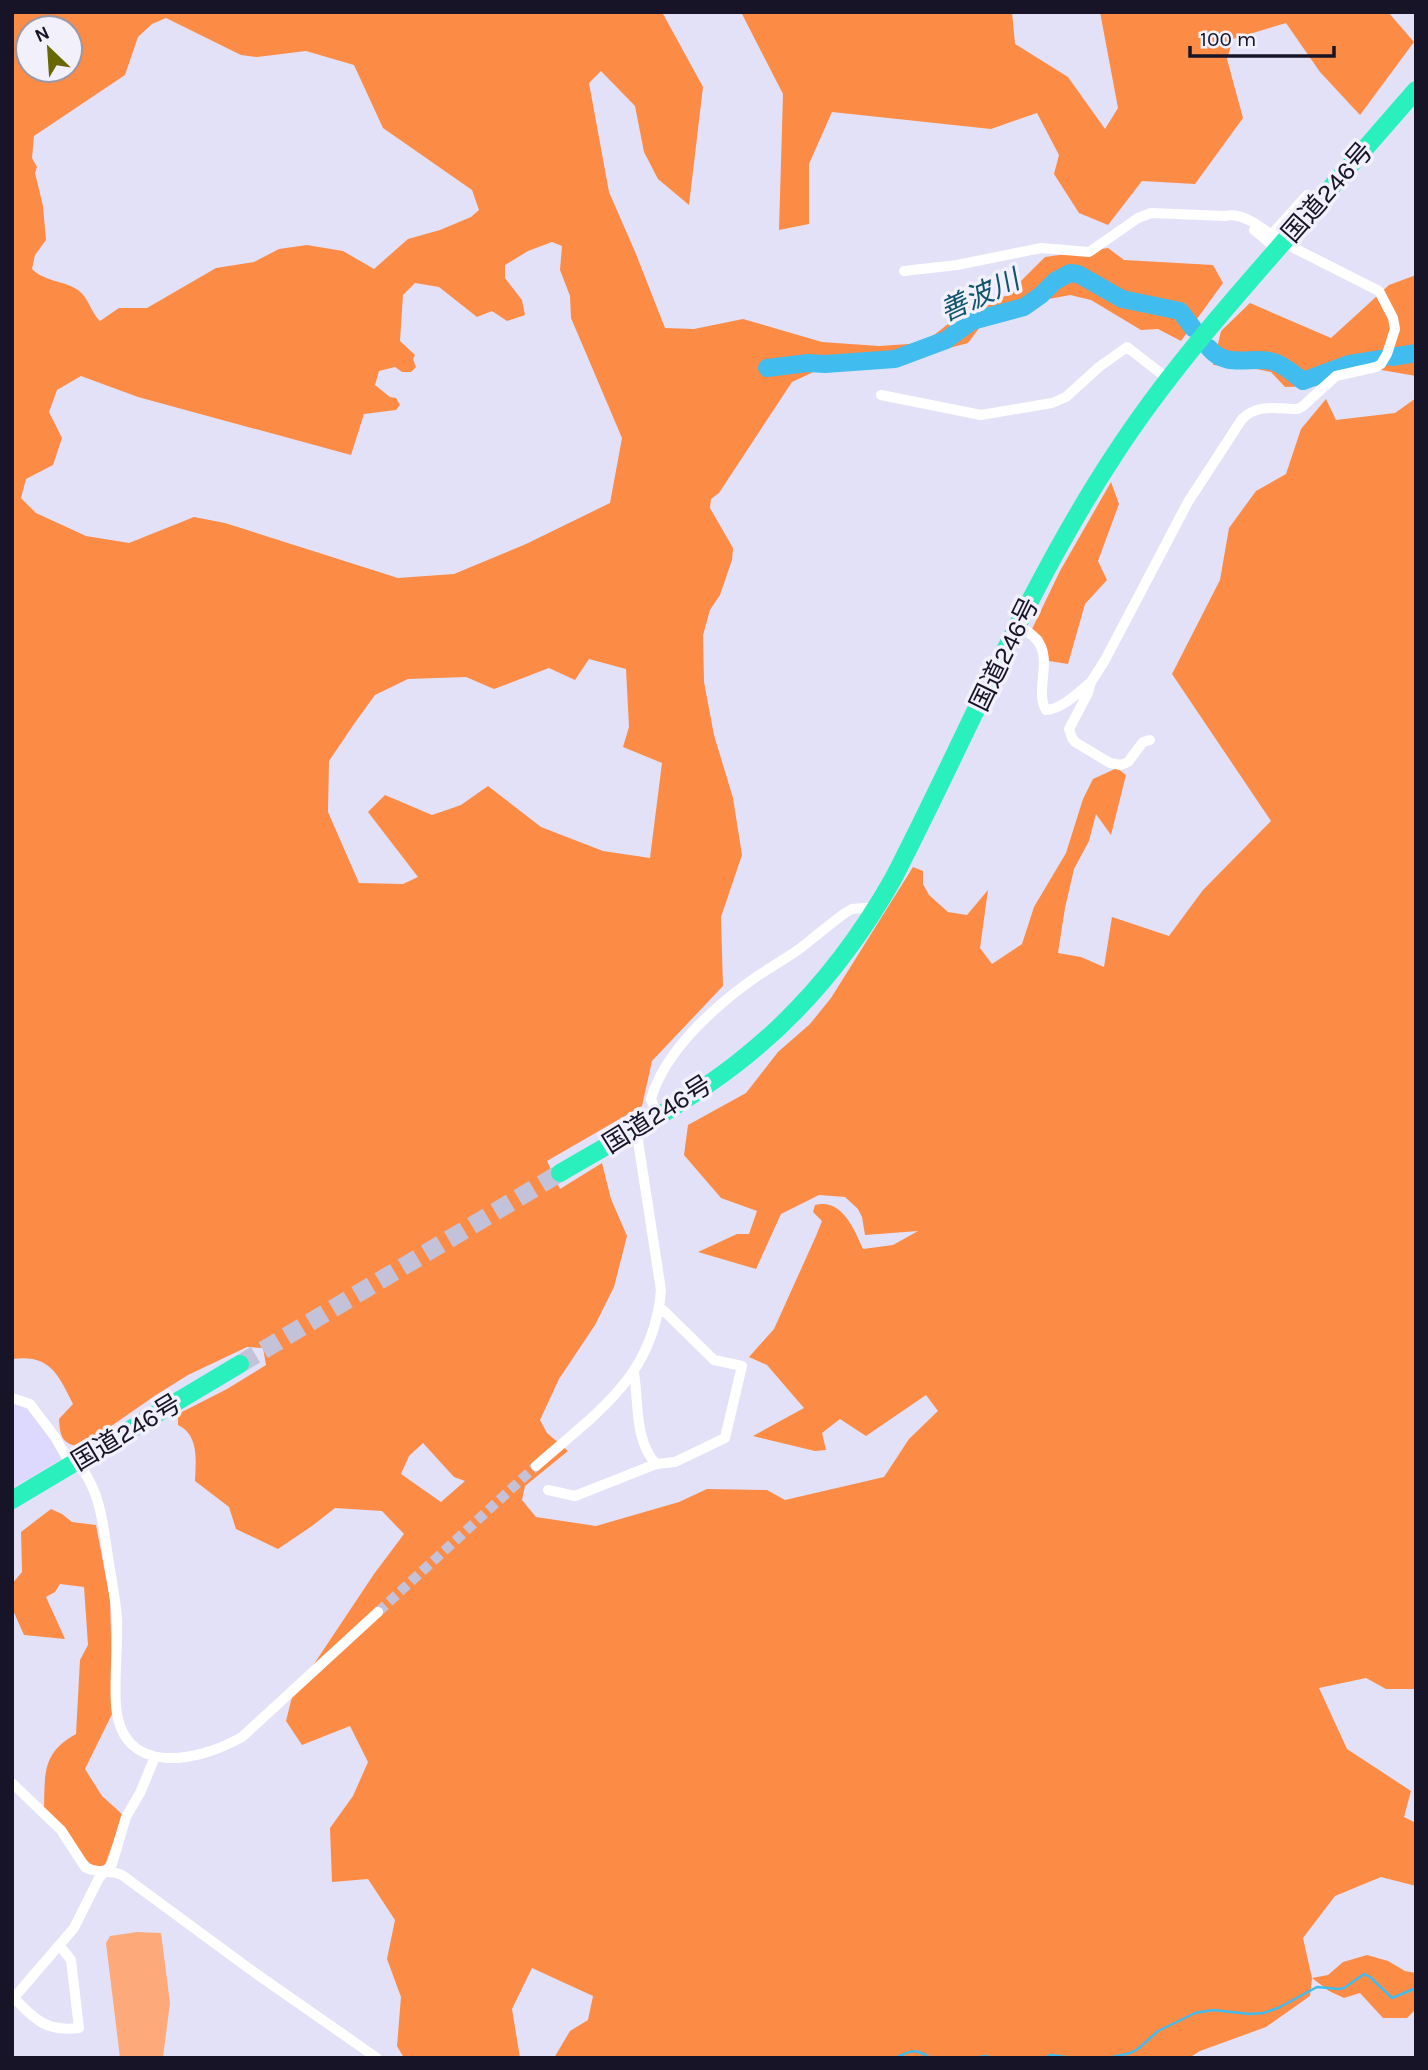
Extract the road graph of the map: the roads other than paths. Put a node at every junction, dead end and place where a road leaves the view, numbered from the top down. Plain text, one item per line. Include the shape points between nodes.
1 (1416, 90) edge
2 (1224, 216) junction
3 (1279, 242) junction
4 (904, 271) dead end
5 (1168, 379) junction
6 (881, 396) dead end
7 (1018, 625) junction
8 (1091, 682) junction
9 (1150, 740) dead end
10 (877, 907) junction
11 (657, 1115) junction
12 (636, 1128) junction
13 (560, 1173) tunnel mouth
14 (660, 1307) junction
15 (240, 1364) tunnel mouth
16 (634, 1373) junction
17 (12, 1398) edge
18 (74, 1463) junction
19 (656, 1464) junction
20 (536, 1466) tunnel mouth
21 (548, 1490) dead end
22 (12, 1500) edge
23 (377, 1612) tunnel mouth
24 (155, 1757) junction
25 (12, 1783) edge
26 (105, 1871) junction
27 (60, 1946) junction
28 (13, 1999) edge
29 (377, 2058) edge

1 - 3 highway, 国道246号
2 - 3 street
2 - 3 street via 1242,217
2 - 4 street via 1151,213 1089,252 1041,248
3 - 5 highway, 国道246号
3 - 8 street via 1379,291 1394,323 1393,340 1376,368 1336,376 1303,406 1259,409 1242,419 1188,502
5 - 6 street via 1127,347 1066,397 1052,403 981,415
5 - 7 highway, 国道246号 via 1079,510
7 - 8 street via 1041,645 1046,710
7 - 10 highway, 国道246号
8 - 9 street via 1069,729 1072,738 1117,765 1128,762 1142,743
10 - 11 highway, 国道246号 via 840,961 766,1039 715,1079
10 - 11 street via 845,913 709,1015 673,1054 662,1074 651,1099
11 - 12 highway, 国道246号
12 - 13 highway, 国道246号
12 - 14 street via 662,1290
14 - 16 street via 646,1353
14 - 19 street via 714,1360 742,1366 725,1438 675,1462
15 - 18 highway, 国道246号
16 - 19 street via 641,1436
16 - 20 street via 606,1405
17 - 18 street via 30,1404
18 - 22 highway, 国道246号
18 - 24 street via 97,1497 117,1619 116,1707 122,1729 135,1748
19 - 21 street via 575,1496
23 - 24 street via 242,1737 193,1756
24 - 26 street via 126,1817 112,1864
25 - 26 street via 61,1830 85,1867
26 - 27 street
26 - 29 street via 131,1881
27 - 28 street
27 - 28 street via 71,1960 79,2028 64,2030 36,2021

